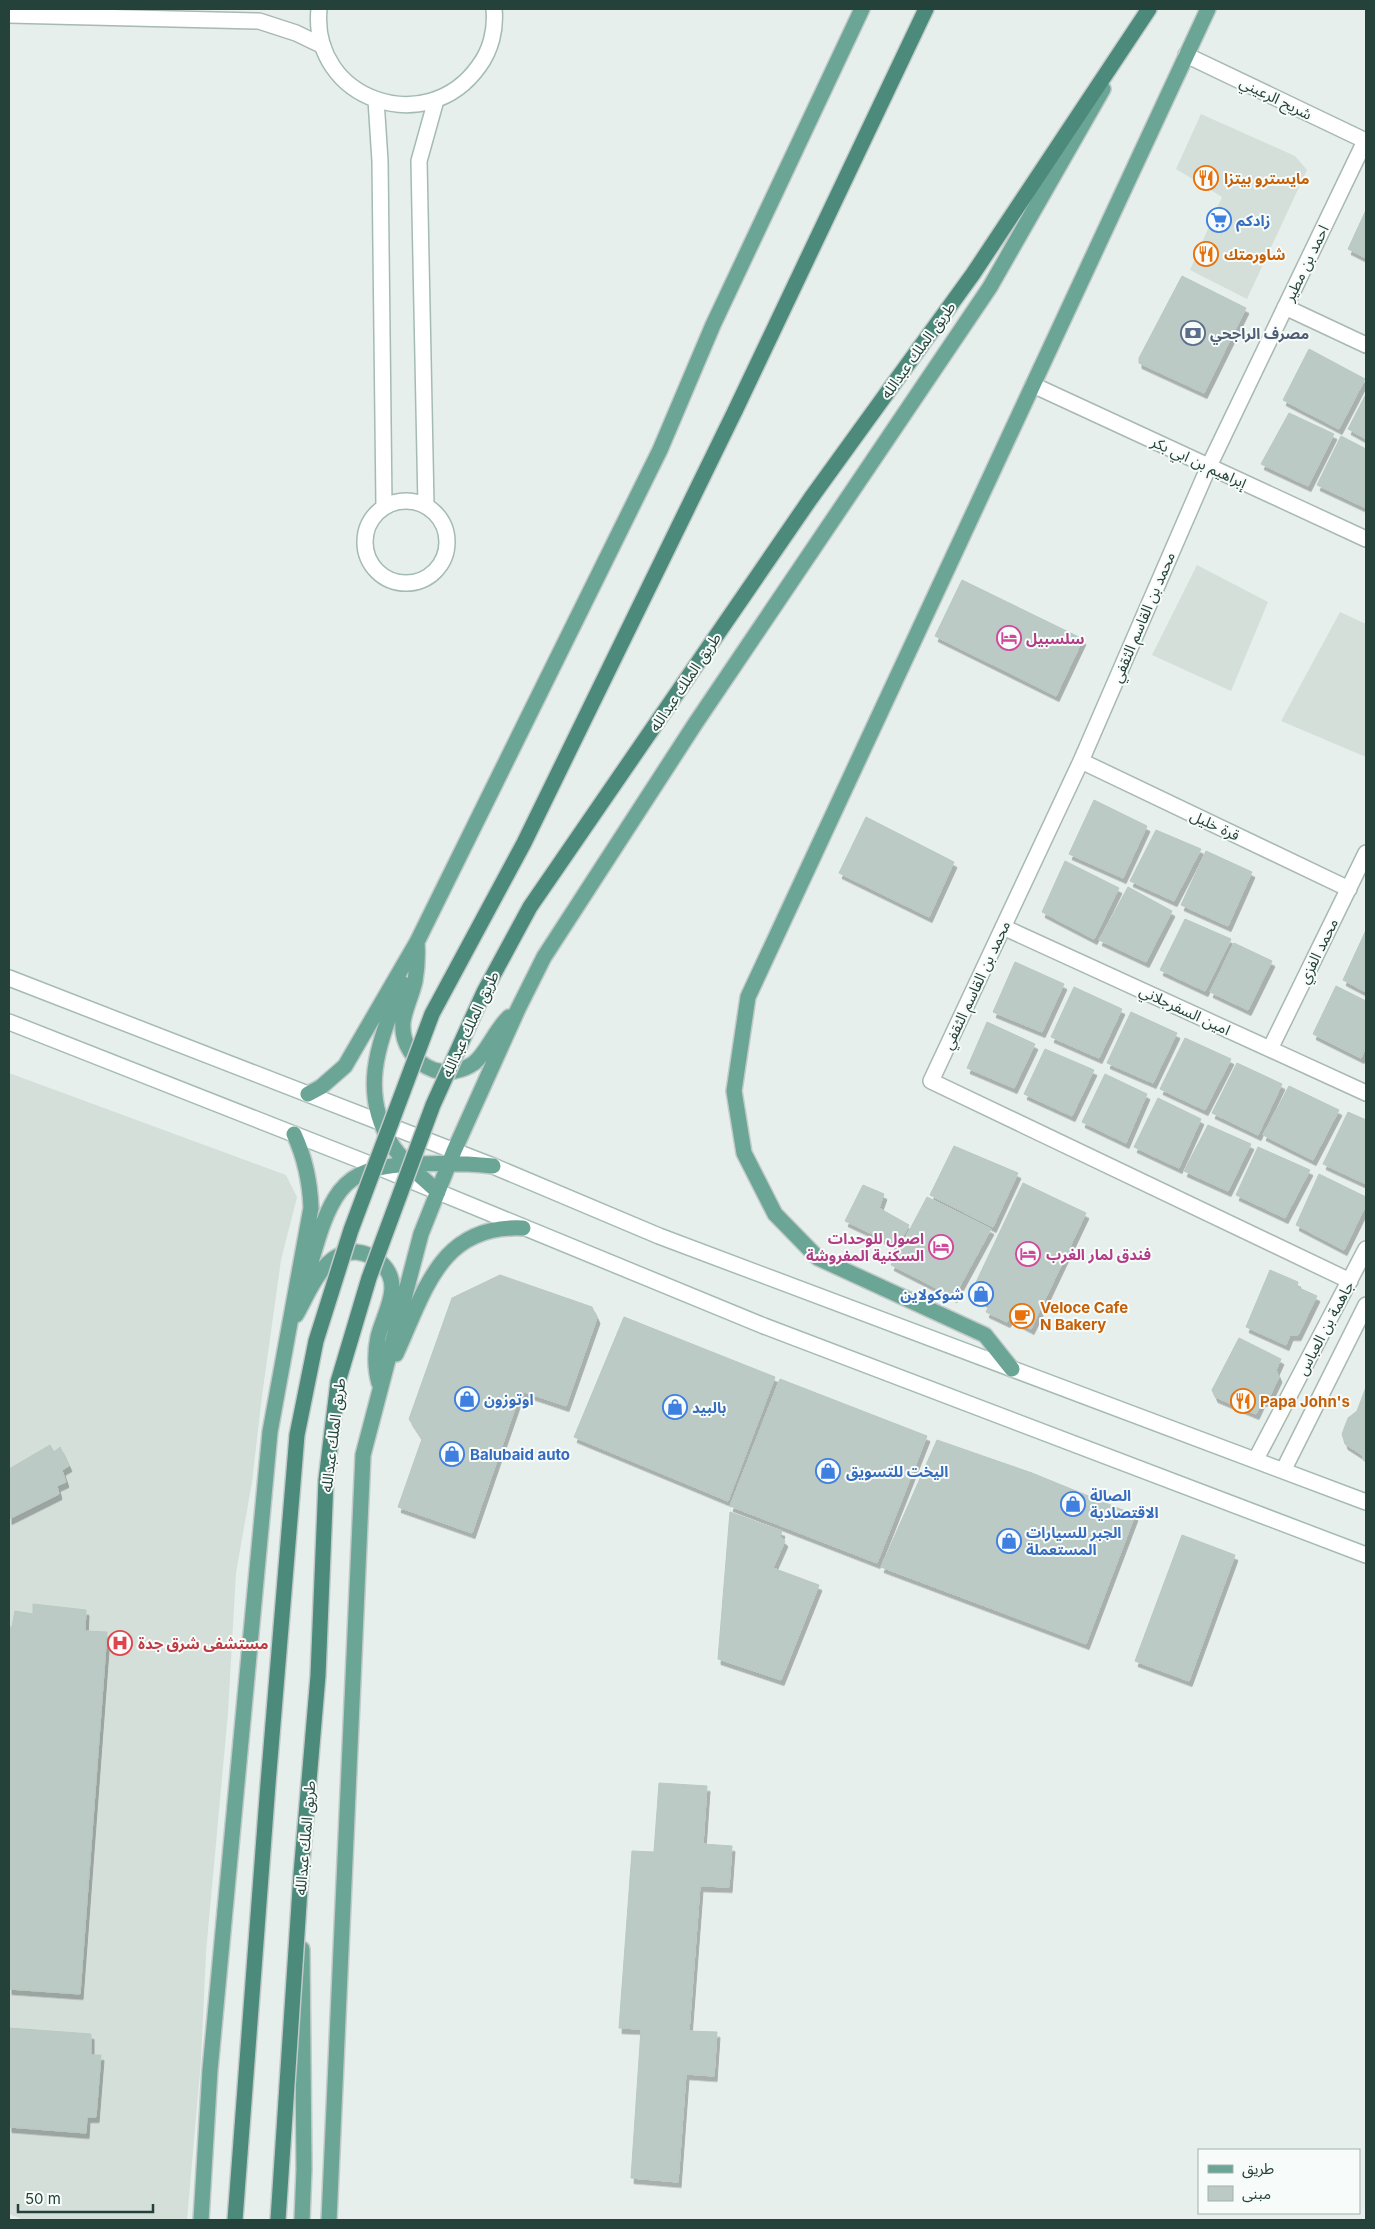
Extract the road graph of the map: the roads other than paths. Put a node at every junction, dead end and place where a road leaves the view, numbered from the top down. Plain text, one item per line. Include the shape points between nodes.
1 (319, 9) edge
2 (494, 9) edge
3 (862, 9) edge
4 (926, 9) edge
5 (1208, 9) edge
6 (1149, 10) edge
7 (9, 15) edge
8 (323, 46) junction
9 (1186, 55) junction
10 (376, 100) junction
11 (436, 100) junction
12 (1366, 141) edge
13 (1285, 307) junction
14 (1366, 345) edge
15 (1033, 385) junction
16 (1209, 466) junction
17 (384, 506) junction
18 (426, 506) junction
19 (1366, 539) edge
20 (1081, 761) junction
21 (1366, 853) edge
22 (1349, 889) junction
23 (1003, 927) junction
24 (417, 942) junction
25 (9, 978) edge
26 (518, 1009) junction
27 (9, 1022) edge
28 (1270, 1049) junction
29 (1366, 1093) edge
30 (308, 1094) junction
31 (381, 1122) junction
32 (294, 1134) junction
33 (451, 1158) junction
34 (411, 1165) junction
35 (380, 1168) junction
36 (438, 1192) junction
37 (523, 1228) junction
38 (1366, 1249) edge
39 (1350, 1281) junction
40 (1366, 1305) edge
41 (289, 1327) junction
42 (1012, 1369) junction
43 (380, 1389) junction
44 (1256, 1459) junction
45 (1284, 1469) junction
46 (1366, 1502) edge
47 (1366, 1555) edge
48 (301, 1874) junction
49 (201, 2220) edge
50 (235, 2220) edge
51 (278, 2220) edge
52 (302, 2220) edge
53 (329, 2220) edge

1 - 8 main road
2 - 11 main road via 493,33 483,61 463,85
3 - 24 main road via 713,325 660,450
4 - 50 highway, bridge via 524,843 432,1014 351,1230 316,1341 297,1435
5 - 9 main road
6 - 26 main road via 990,287 695,724 544,957
6 - 48 highway, طريق الملك عبدالله, bridge via 973,274 811,498 530,907 484,992 433,1105 369,1278 338,1382 326,1480 318,1676
7 - 8 main road via 259,21
8 - 10 main road via 338,73
9 - 12 main road, شريح الرعيني
9 - 15 main road
10 - 11 main road via 406,105
10 - 17 main road via 380,162
11 - 18 main road via 419,161
12 - 13 main road, احمد بن مطير
13 - 14 main road
13 - 16 main road, احمد بن مطير
15 - 16 main road, إبراهيم بن ابي بكر
15 - 42 main road via 748,997 734,1092 744,1153 776,1214 818,1258 985,1335
16 - 19 main road, إبراهيم بن ابي بكر
16 - 20 main road, محمد بن القاسم الثقفي
17 - 18 main road via 405,500
17 - 18 main road via 366,532 366,554 377,572 386,578 407,583 436,571 446,552 446,530
20 - 22 main road, قرة خليل
20 - 23 main road, محمد بن القاسم الثقفي
21 - 22 main road, محمد الفزي
22 - 28 main road, محمد الفزي
23 - 28 main road, امين السفرجلاني
23 - 39 main road, محمد بن القاسم الثقفي via 931,1080
24 - 26 main road via 415,982 405,1012 403,1033 410,1052 426,1066 455,1071 473,1063
24 - 30 main road via 345,1066
24 - 31 main road via 379,1043 374,1091
25 - 30 main road
26 - 33 main road
27 - 32 main road
28 - 29 main road, امين السفرجلاني
30 - 31 main road
31 - 33 main road
31 - 34 main road via 393,1146
32 - 35 main road
32 - 41 main road via 308,1175 310,1208
33 - 34 main road
33 - 36 main road
33 - 42 main road via 493,1166 658,1236
34 - 35 main road
34 - 36 main road
35 - 36 main road
35 - 41 main road via 359,1174 333,1202
36 - 37 main road
36 - 43 main road via 421,1234
37 - 43 main road via 481,1232 448,1253 434,1272
37 - 47 main road via 764,1326
38 - 39 main road, جاهمة بن العباس
39 - 44 main road, جاهمة بن العباس
40 - 45 main road, جاهمة بن العباس
41 - 43 main road via 329,1261 352,1252 368,1254 376,1259 389,1272 393,1290 376,1350
41 - 49 main road via 270,1432 210,2070
42 - 44 main road
43 - 53 main road via 363,1455
44 - 45 main road
45 - 46 main road
48 - 51 highway, طريق الملك عبدالله, bridge
48 - 52 main road

